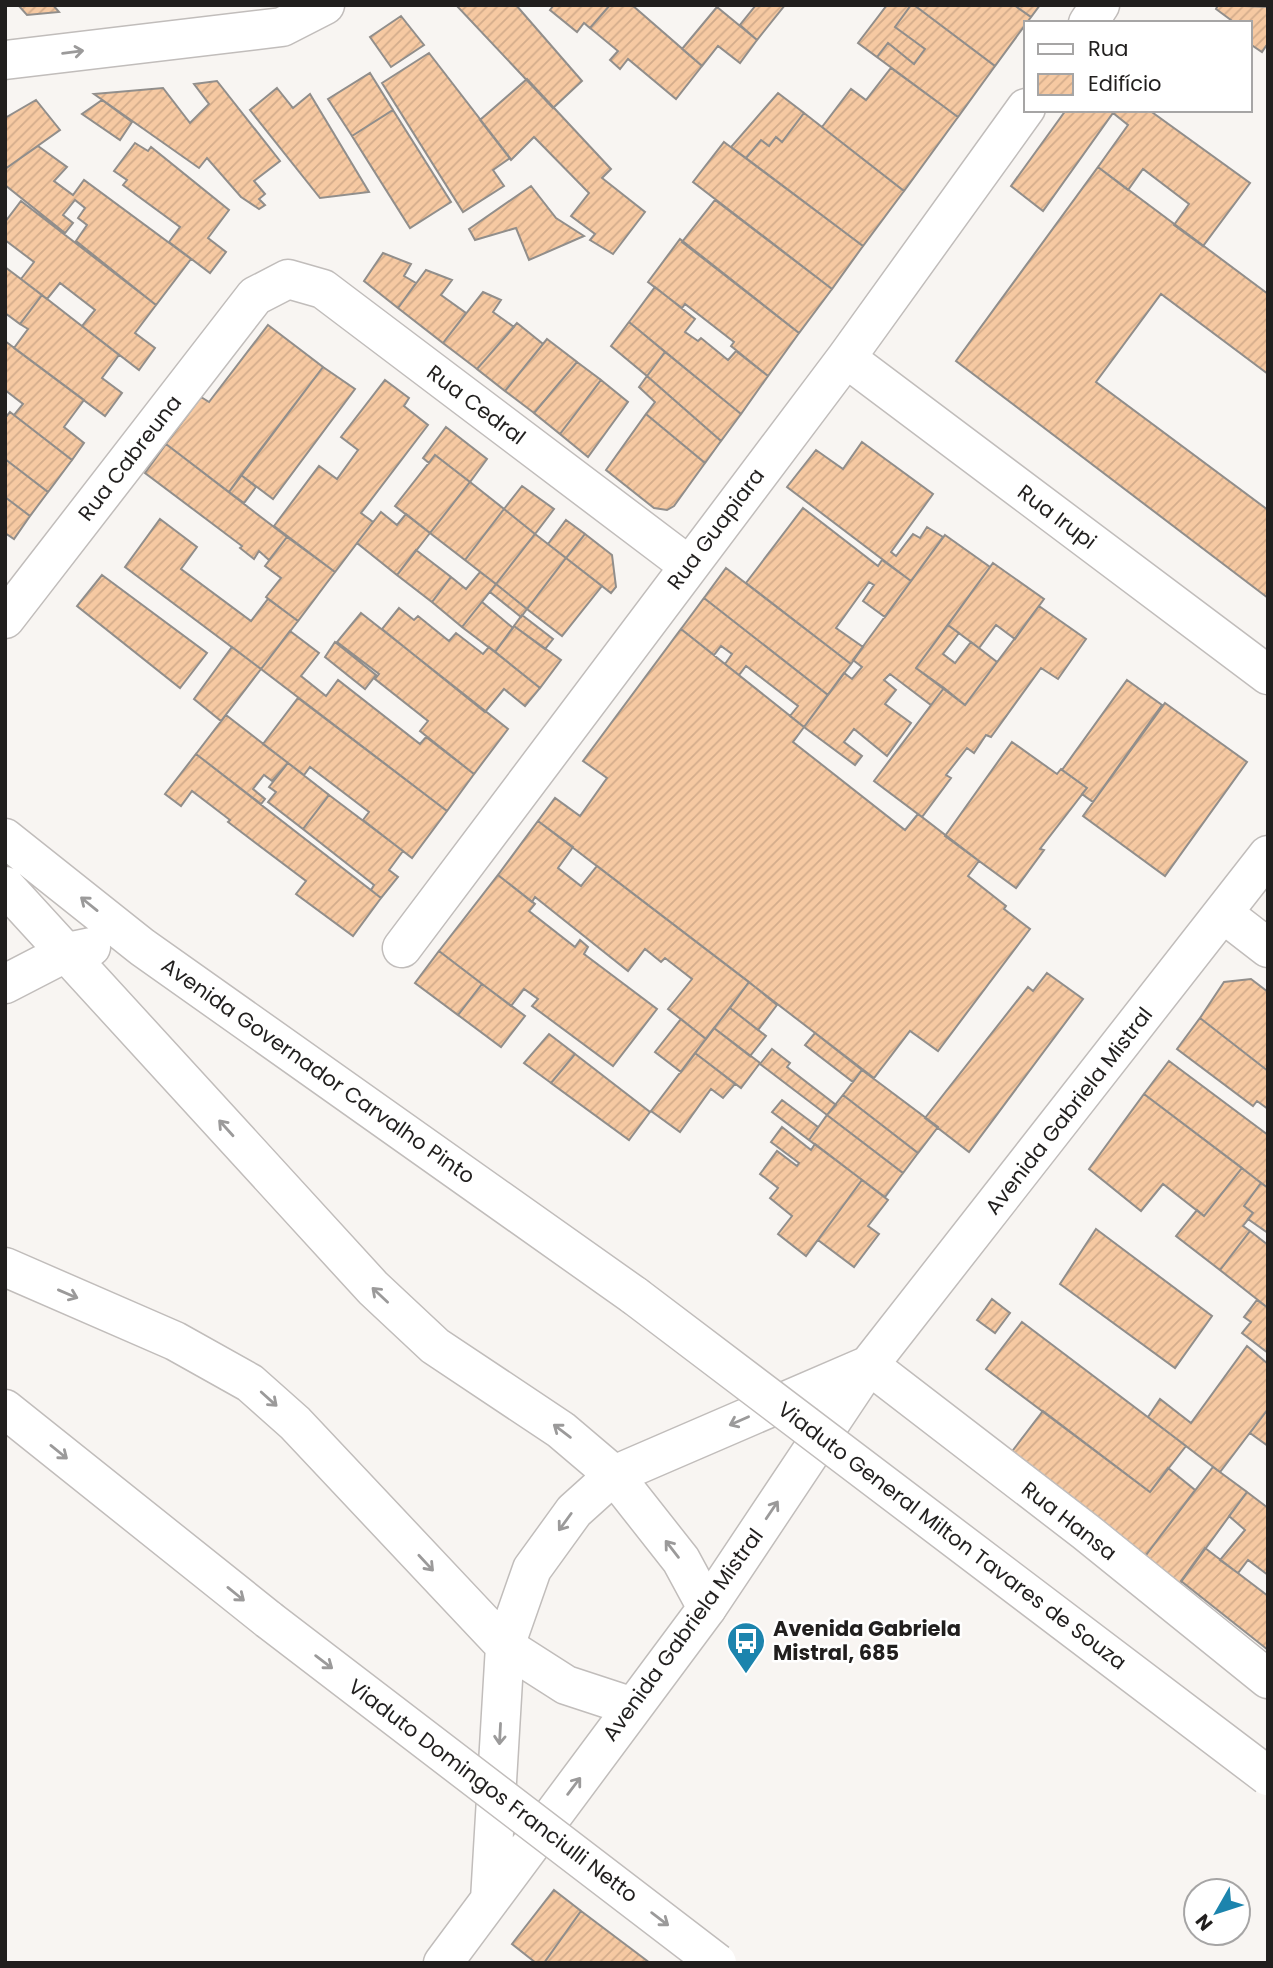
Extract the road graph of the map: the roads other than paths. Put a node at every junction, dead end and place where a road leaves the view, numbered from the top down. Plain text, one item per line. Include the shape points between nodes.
1 (325, 5) edge
2 (1100, 5) edge
3 (1089, 21) edge
4 (5, 60) edge
5 (1024, 111) edge
6 (255, 296) joint
7 (846, 358) junction
8 (688, 565) junction
9 (5, 619) edge
10 (1268, 675) edge
11 (5, 838) edge
12 (1268, 855) edge
13 (5, 887) edge
14 (1224, 914) junction
15 (142, 947) junction
16 (402, 948) dead end
17 (1268, 948) edge
18 (67, 952) junction
19 (5, 984) edge
20 (5, 1267) edge
21 (635, 1296) joint
22 (869, 1364) junction
23 (5, 1409) edge
24 (614, 1475) junction
25 (707, 1608) junction
26 (505, 1646) junction
27 (1268, 1679) edge
28 (633, 1707) junction
29 (1268, 1776) edge
30 (490, 1900) junction
31 (443, 1963) edge
32 (717, 1963) edge

4 -> 1 main road via 282,27
2 - 3 main road
5 - 7 main road, Rua Guapiara
6 - 8 main road, Rua Cedral via 288,279 323,289
6 - 9 main road, Rua Cabreuna
7 - 8 main road, Rua Guapiara
7 - 10 main road, Rua Irupi
8 - 16 main road, Rua Guapiara
15 -> 11 main road, Avenida Governador Carvalho Pinto
12 - 14 main road, Avenida Gabriela Mistral
13 - 18 main road
14 - 17 main road
14 - 22 main road, Avenida Gabriela Mistral
15 - 18 main road via 104,944
15 - 21 main road, Avenida Governador Carvalho Pinto
18 - 19 main road
24 -> 18 main road via 561,1430 435,1346 373,1288
20 -> 26 main road via 175,1340 250,1383 295,1423
21 - 29 main road, Viaduto General Milton Tavares de Souza, bridge
22 -> 24 main road, Avenida Gabriela Mistral
25 -> 22 main road, Avenida Gabriela Mistral
22 - 27 main road, Rua Hansa
23 -> 32 main road, Viaduto Domingos Franciulli Netto, bridge via 269,1620
25 -> 24 main road via 681,1560
24 -> 26 main road, Avenida Gabriela Mistral via 574,1511 532,1569
25 - 28 main road, Avenida Gabriela Mistral
26 - 28 main road via 566,1685
26 -> 30 main road, Avenida Gabriela Mistral
30 -> 28 main road, Avenida Gabriela Mistral
30 - 31 main road, Avenida Gabriela Mistral

